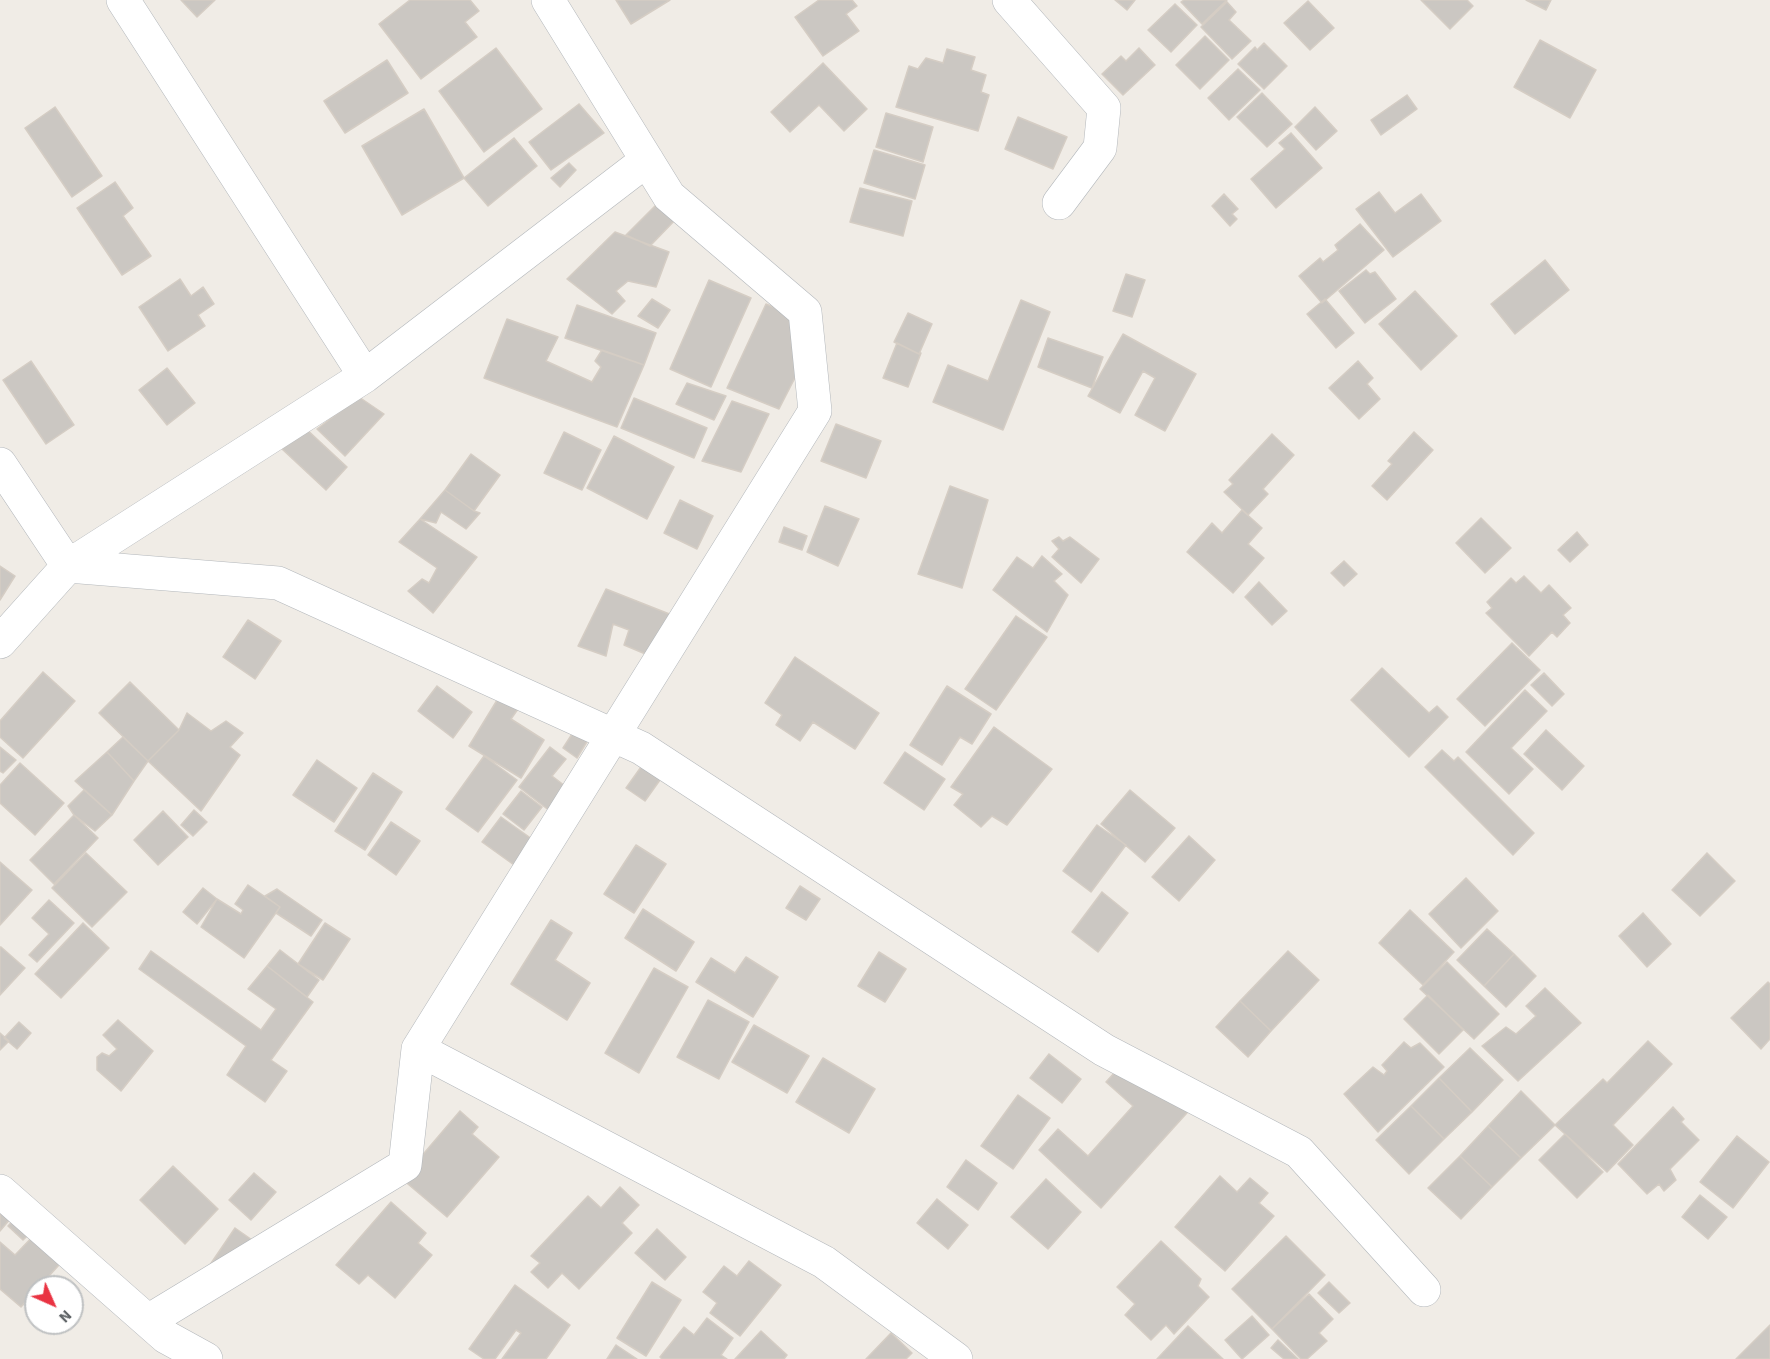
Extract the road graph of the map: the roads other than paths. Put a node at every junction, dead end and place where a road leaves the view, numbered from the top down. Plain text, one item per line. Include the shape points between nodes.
1 (123, 0) edge
2 (548, 0) edge
3 (1009, 0) edge
4 (646, 160) junction
5 (1059, 203) dead end
6 (365, 376) junction
7 (0, 464) edge
8 (68, 566) junction
9 (0, 642) edge
10 (613, 736) junction
11 (418, 1049) junction
12 (0, 1191) edge
13 (1424, 1290) dead end
14 (148, 1321) junction
15 (206, 1359) edge
16 (956, 1359) edge

1 - 6 street
2 - 4 street
3 - 5 street via 1104,108 1100,148
4 - 6 street
4 - 10 street via 669,196 806,312 815,411
6 - 8 street
7 - 8 street
8 - 9 street
8 - 10 street via 278,583
10 - 11 street
10 - 13 street via 641,748 1104,1050 1299,1152
11 - 14 street via 405,1165
11 - 16 street via 824,1262
12 - 14 street
14 - 15 street

